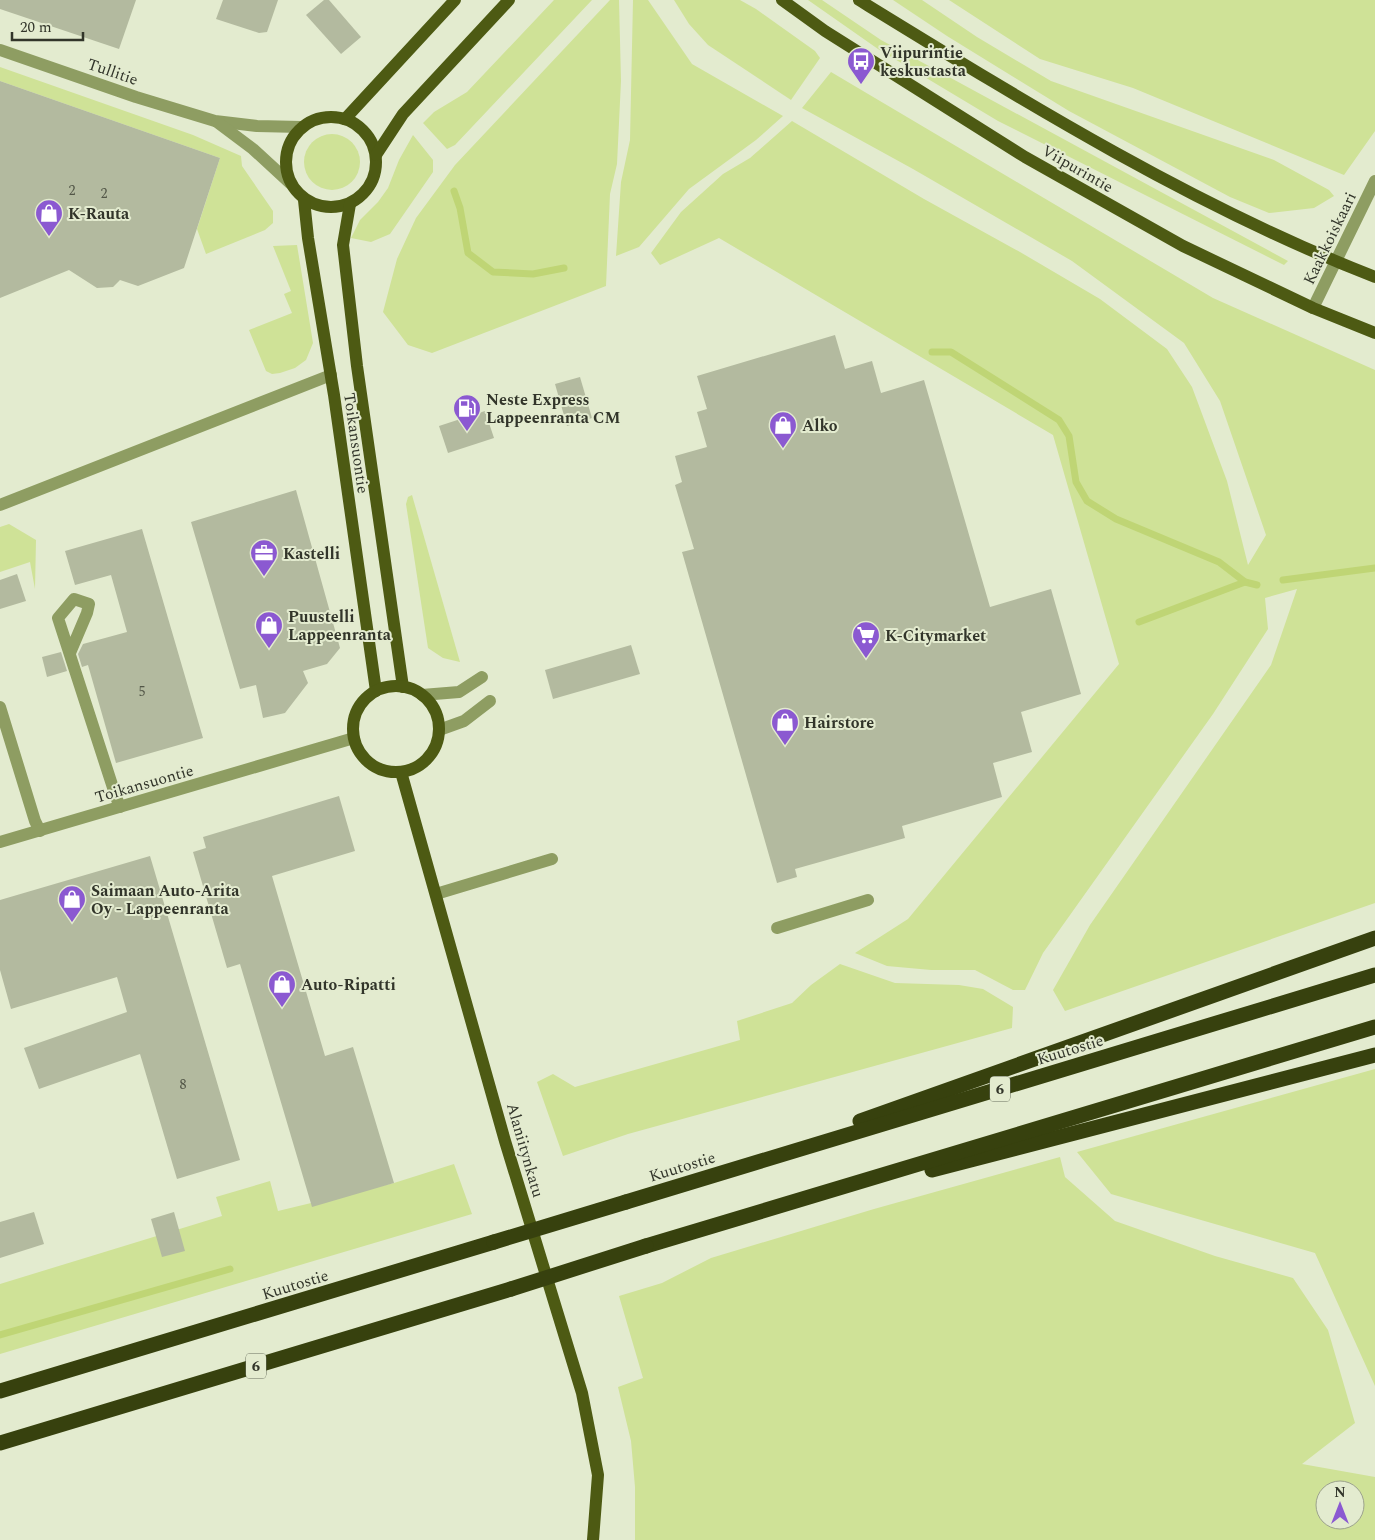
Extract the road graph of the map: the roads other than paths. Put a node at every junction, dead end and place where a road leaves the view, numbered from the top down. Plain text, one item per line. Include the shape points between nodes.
1 (455, 0) edge
2 (509, 0) edge
3 (774, 0) edge
4 (782, 0) edge
5 (859, 0) edge
6 (794, 10) junction
7 (0, 50) edge
8 (345, 119) junction
9 (215, 121) junction
10 (301, 127) junction
11 (376, 155) junction
12 (1375, 181) edge
13 (290, 182) junction
14 (304, 200) junction
15 (350, 204) junction
16 (1336, 262) junction
17 (1375, 277) edge
18 (1313, 308) junction
19 (1375, 333) edge
20 (331, 375) junction
21 (0, 506) edge
22 (70, 653) dead end
23 (482, 677) dead end
24 (403, 687) junction
25 (376, 692) junction
26 (422, 695) junction
27 (490, 701) dead end
28 (0, 707) edge
29 (439, 730) junction
30 (354, 738) junction
31 (401, 772) junction
32 (120, 807) junction
33 (40, 831) junction
34 (0, 842) edge
35 (552, 859) dead end
36 (436, 894) junction
37 (868, 900) dead end
38 (777, 928) dead end
39 (1375, 938) edge
40 (1375, 975) edge
41 (1375, 1027) edge
42 (1375, 1055) edge
43 (667, 1189) junction
44 (683, 1234) junction
45 (0, 1391) edge
46 (0, 1443) edge
47 (593, 1540) edge

1 - 8 main road
2 - 11 main road via 403,114
3 - 6 main road
4 - 6 main road, Viipurintie
5 - 16 main road, Viipurintie via 1003,88 1185,191
6 - 18 main road, Viipurintie via 1025,157 1183,246
7 - 9 street, Tullitie
8 - 10 main road via 329,116
8 - 11 main road via 366,132
9 - 10 street, Tullitie
9 - 13 street, Tullitie
10 - 13 main road via 291,139 286,153 285,168
11 - 15 main road via 376,170 371,184
12 - 16 street, Kaakkoiskaari
13 - 14 main road
14 - 15 main road via 327,208
14 - 20 main road, Toikansuontie
15 - 24 main road, Toikansuontie via 343,245 346,273
16 - 17 main road, Viipurintie
16 - 18 street, Kaakkoiskaari
18 - 19 main road, Viipurintie
20 - 21 street
20 - 25 main road, Toikansuontie
22 - 32 street
23 - 26 street via 459,692
24 - 25 main road via 389,687
24 - 26 main road
25 - 30 main road via 367,698 355,716
26 - 29 main road via 435,711
27 - 29 street via 464,721
28 - 33 street
29 - 31 main road via 437,742 428,758 413,769
30 - 31 main road via 358,750 376,768
30 - 32 street, Toikansuontie
31 - 36 main road, Alaniitynkatu
32 - 33 street, Toikansuontie
33 - 34 street, Toikansuontie
35 - 36 street
36 - 47 main road, Alaniitynkatu via 505,1140 582,1393 598,1476
37 - 38 street
39 - 43 highway
40 - 43 highway, Kuutostie / 6
41 - 44 highway, 6
42 - 44 highway
43 - 45 highway, Kuutostie / 6, bridge
44 - 46 highway, 6, bridge

